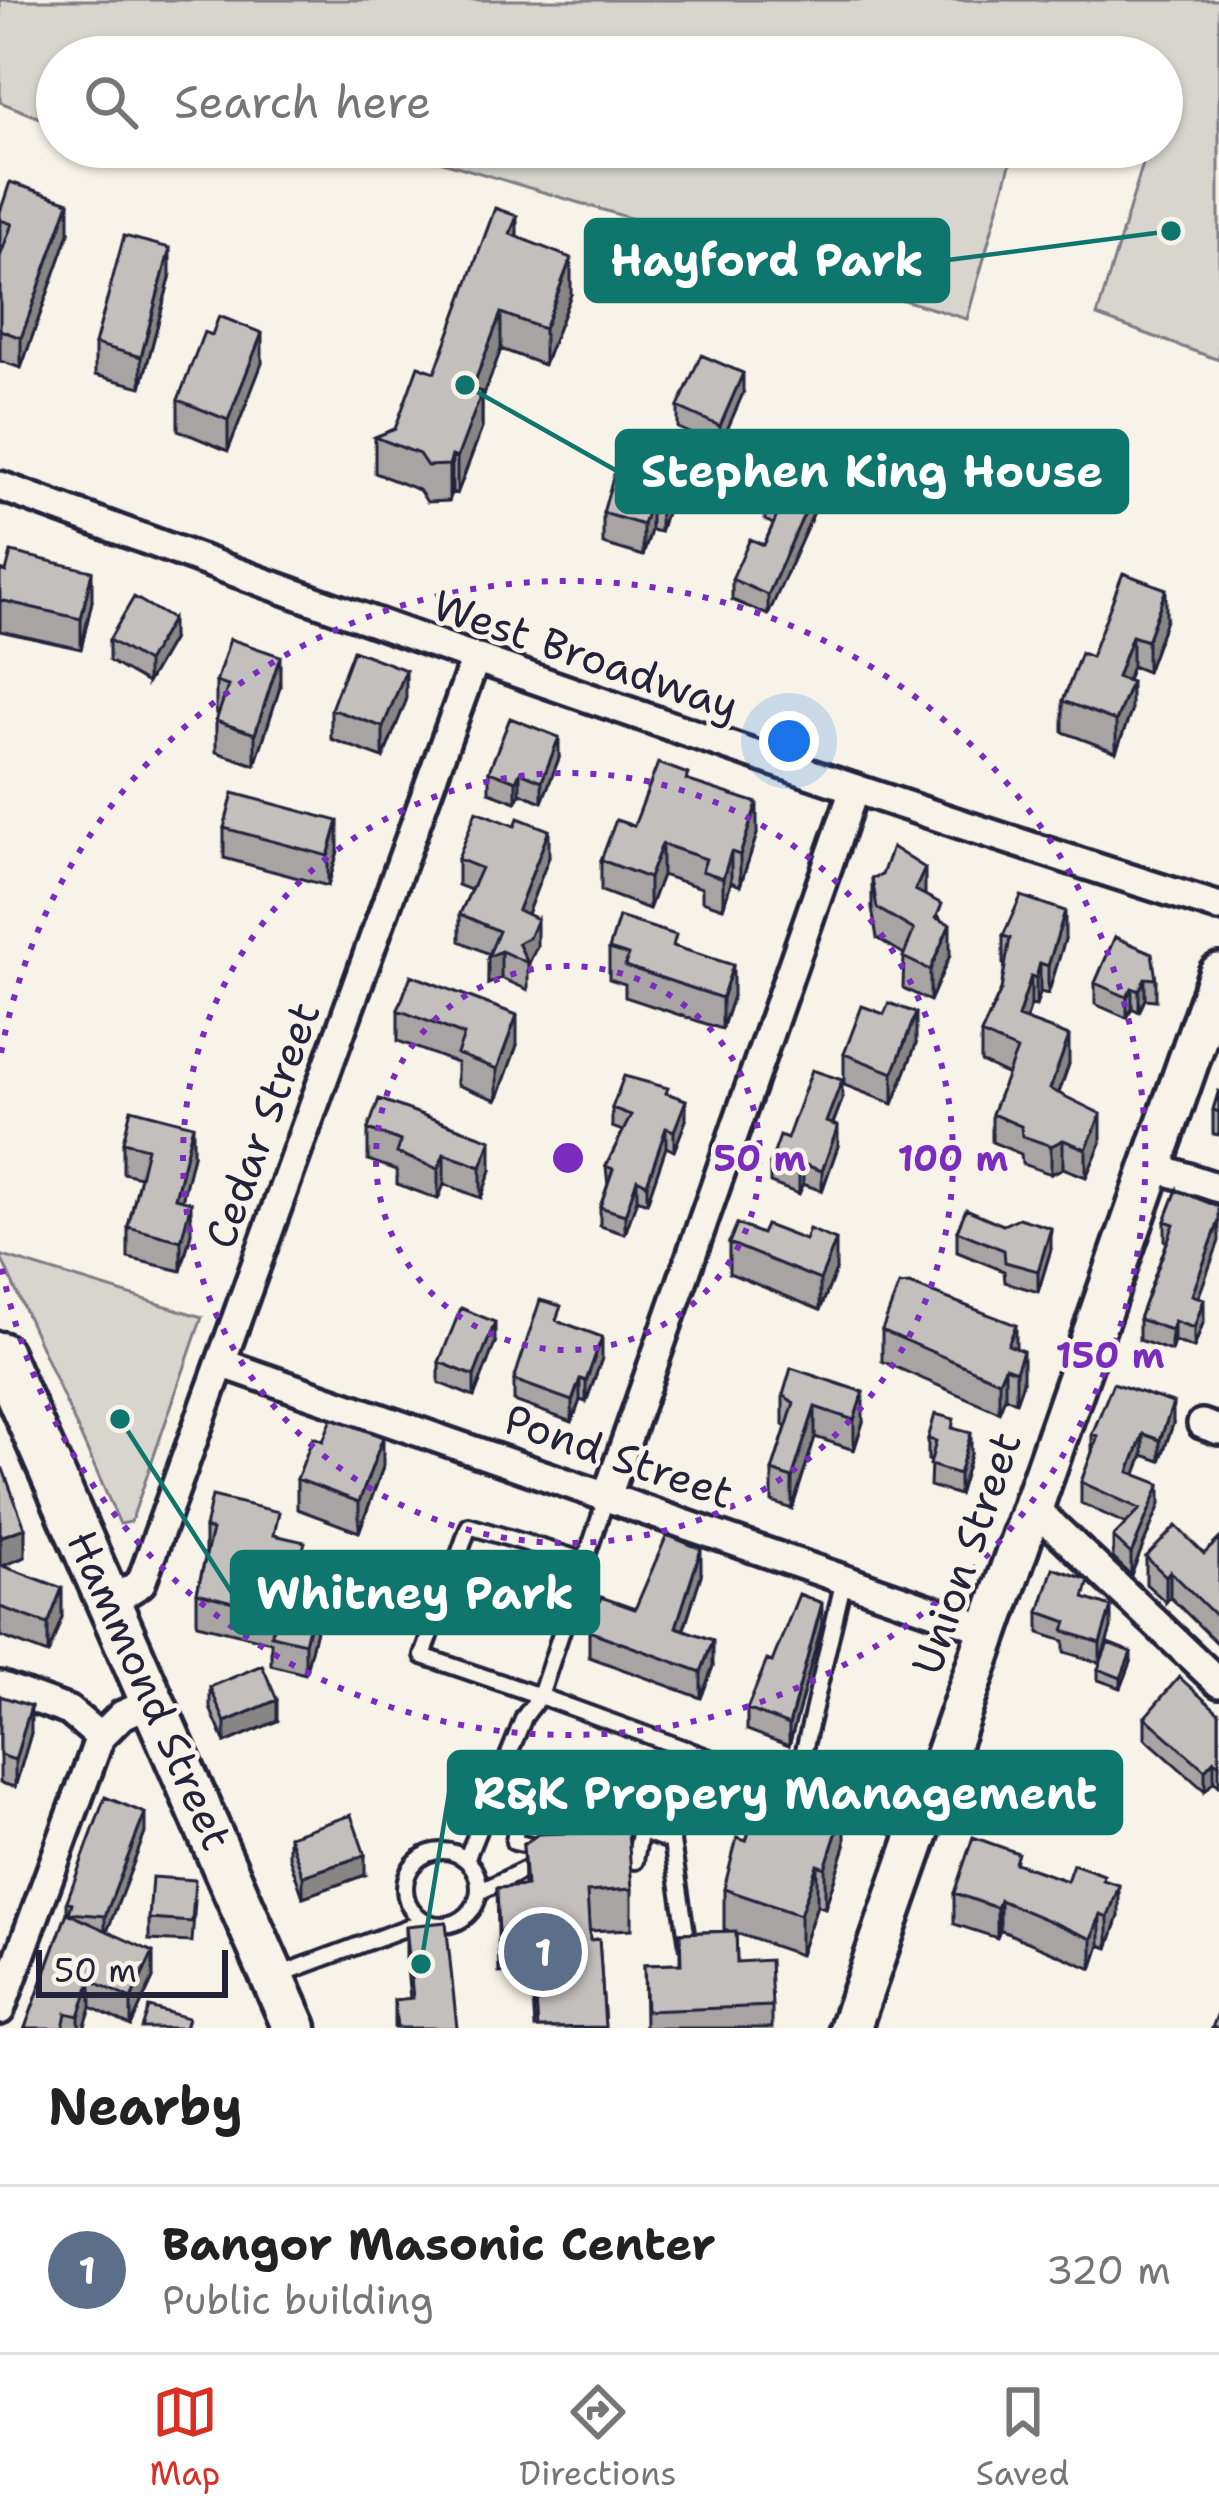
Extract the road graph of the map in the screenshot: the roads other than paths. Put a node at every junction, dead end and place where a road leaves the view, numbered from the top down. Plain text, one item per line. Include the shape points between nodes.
1 (0, 486) edge
2 (474, 662) junction
3 (854, 793) junction
4 (1219, 907) edge
5 (1219, 974) edge
6 (1152, 1166) junction
7 (1219, 1188) edge
8 (0, 1354) edge
9 (220, 1364) junction
10 (607, 1496) junction
11 (1033, 1507) junction
12 (586, 1561) junction
13 (844, 1579) junction
14 (111, 1602) junction
15 (989, 1630) junction
16 (1219, 1683) edge
17 (0, 1686) edge
18 (540, 1696) junction
19 (155, 1701) junction
20 (100, 1737) junction
21 (687, 1749) junction
22 (795, 1789) junction
23 (490, 1801) junction
24 (518, 1808) junction
25 (640, 1829) junction
26 (918, 1834) junction
27 (672, 1842) junction
28 (594, 1856) edge
29 (466, 1860) junction
30 (479, 1892) junction
31 (424, 1921) junction
32 (690, 1954) edge
33 (276, 1976) junction
34 (0, 2010) edge
35 (295, 2028) edge
36 (850, 2028) edge

1 - 2 street, West Broadway
2 - 3 street, West Broadway
2 - 9 street, Cedar Street
3 - 4 street, West Broadway
3 - 10 street
5 - 6 main road, Union Street
6 - 7 street
6 - 11 main road, Union Street
8 - 14 main road, Hammond Street
9 - 10 street, Pond Street
9 - 14 street, Cedar Street via 141,1583
10 - 12 lane
10 - 13 street, Pond Street
11 - 15 main road, Union Street
11 - 16 street
12 - 18 lane
12 - 18 lane via 469,1526 422,1656
13 - 15 street, Pond Street
13 - 22 lane
14 - 19 main road, Hammond Street
15 - 26 main road, Union Street
17 - 20 street via 69,1711
18 - 21 lane
18 - 23 lane
19 - 20 street via 122,1715
19 - 33 main road, Hammond Street
20 - 34 street
21 - 22 lane
21 - 27 lane
22 - 26 lane
23 - 24 lane
23 - 29 lane
24 - 25 lane via 527,1780 646,1801
24 - 30 lane via 514,1842 554,1850
25 - 27 lane
25 - 28 lane via 635,1861
26 - 36 main road, Union Street
27 - 32 lane
29 - 30 lane
29 - 31 lane via 431,1853 411,1867 408,1903
30 - 31 lane via 459,1921
31 - 33 lane
33 - 35 main road, Hammond Street

